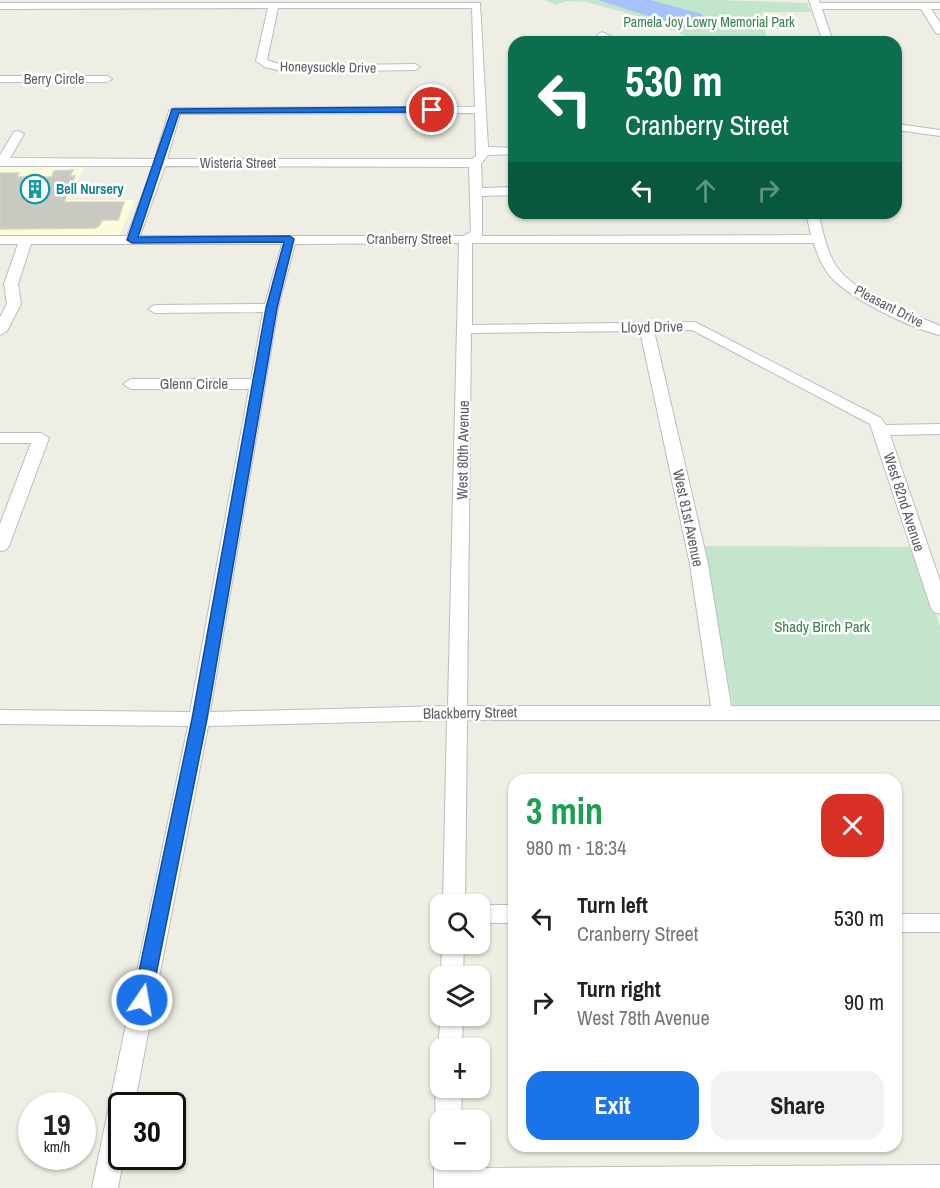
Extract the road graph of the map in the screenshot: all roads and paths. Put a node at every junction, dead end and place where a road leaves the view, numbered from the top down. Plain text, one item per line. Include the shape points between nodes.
1 (816, 3) edge
2 (0, 6) edge
3 (924, 6) junction
4 (940, 6) edge
5 (273, 7) junction
6 (940, 32) edge
7 (826, 36) edge
8 (415, 68) dead end
9 (0, 79) edge
10 (107, 79) dead end
11 (479, 110) junction
12 (902, 128) edge
13 (940, 133) edge
14 (18, 134) dead end
15 (508, 152) edge
16 (479, 157) junction
17 (1, 162) edge
18 (160, 163) junction
19 (476, 192) junction
20 (508, 192) edge
21 (814, 219) edge
22 (290, 239) junction
23 (466, 239) junction
24 (819, 239) junction
25 (0, 240) edge
26 (26, 240) junction
27 (132, 240) junction
28 (272, 308) junction
29 (154, 309) dead end
30 (646, 327) junction
31 (466, 329) junction
32 (0, 330) edge
33 (940, 331) edge
34 (131, 384) dead end
35 (258, 384) junction
36 (940, 429) edge
37 (881, 430) junction
38 (0, 438) edge
39 (0, 546) edge
40 (940, 608) edge
41 (722, 711) junction
42 (457, 713) junction
43 (940, 713) edge
44 (0, 717) edge
45 (199, 719) junction
46 (454, 894) edge
47 (490, 914) edge
48 (508, 914) edge
49 (902, 922) edge
50 (940, 923) edge
51 (447, 1176) edge
52 (940, 1177) edge
53 (105, 1188) edge

1 - 3 street
1 - 7 street
2 - 5 street
3 - 4 street
3 - 6 street
5 - 8 street, Honeysuckle Drive via 261,61 268,65 285,69
5 - 11 street, West 80th Avenue via 477,5
9 - 10 street, Berry Circle
11 - 16 street, West 80th Avenue
11 - 18 street via 175,111
12 - 13 street
14 - 17 street
15 - 16 street, Wisteria Street
16 - 18 street, Wisteria Street
16 - 19 street, West 80th Avenue
17 - 18 street, Wisteria Street
18 - 27 street
19 - 20 street
19 - 23 street, West 80th Avenue via 477,234
21 - 24 street, Pleasant Drive
22 - 23 street, Cranberry Street
22 - 27 street, Cranberry Street
22 - 28 street
23 - 24 street, Cranberry Street
23 - 31 street, West 80th Avenue
24 - 33 street, Pleasant Drive via 833,272 849,286
25 - 26 street, Cranberry Street
26 - 27 street, Cranberry Street
26 - 32 street via 11,284 14,304
28 - 29 street
28 - 35 street
30 - 31 street, Lloyd Drive
30 - 37 street, Lloyd Drive via 695,326 848,405 876,421
30 - 41 street, West 81st Avenue via 699,564
31 - 42 street, West 80th Avenue
34 - 35 street, Glenn Circle
35 - 45 street
36 - 37 street
37 - 40 street, West 82nd Avenue
38 - 39 street via 41,438
41 - 42 street, Blackberry Street
41 - 43 street, Blackberry Street
42 - 45 street, Blackberry Street
42 - 46 street, West 80th Avenue
44 - 45 street, Blackberry Street
45 - 53 street
47 - 48 street
49 - 50 street
51 - 52 street

